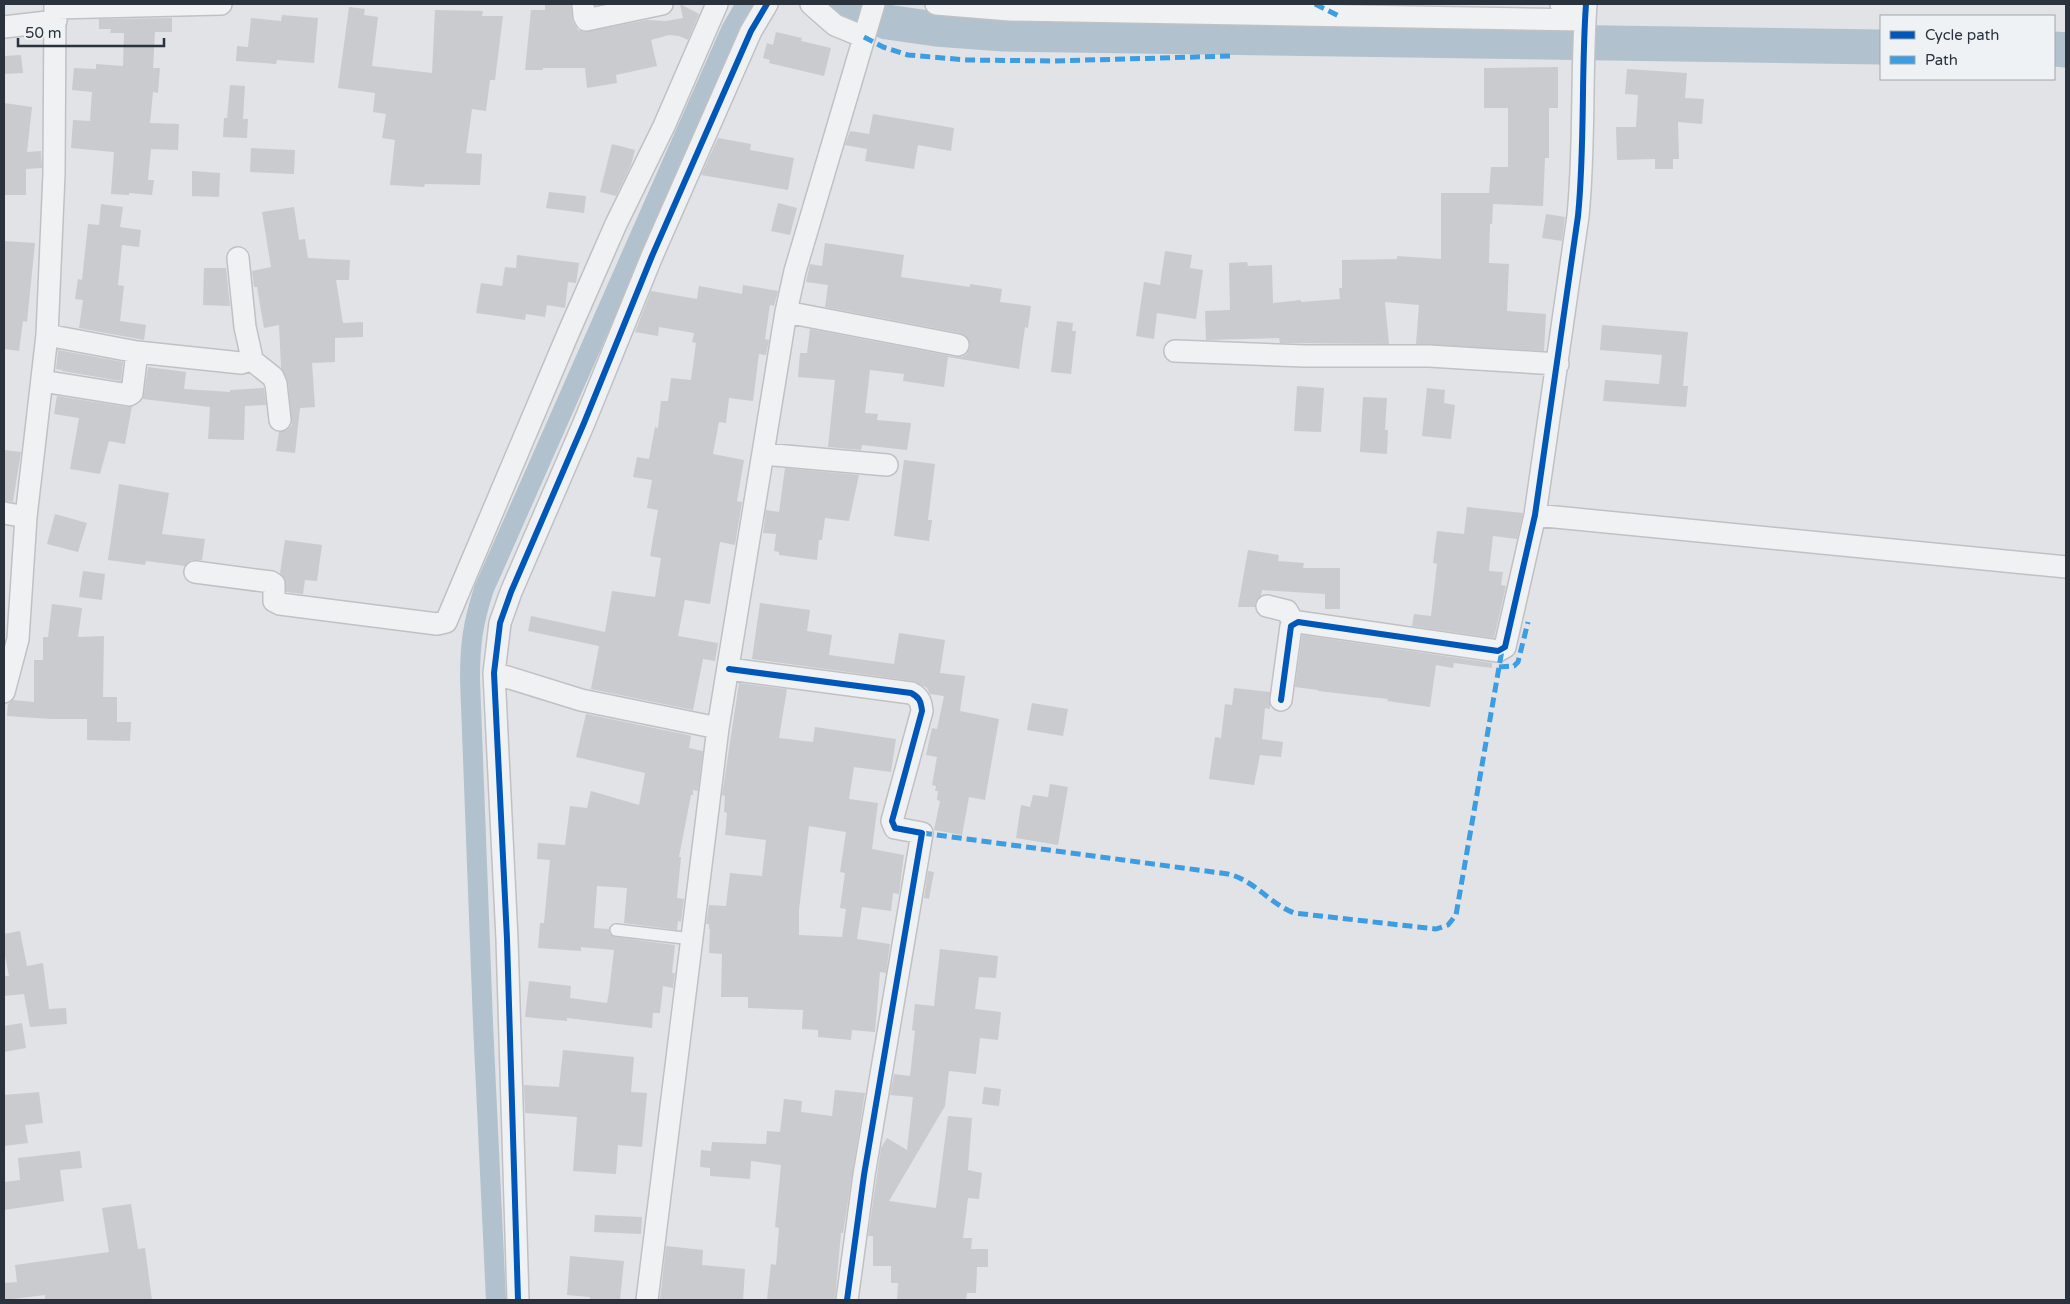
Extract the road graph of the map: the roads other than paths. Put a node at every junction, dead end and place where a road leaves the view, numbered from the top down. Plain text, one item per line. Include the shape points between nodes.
1 (221, 4) edge
2 (582, 4) edge
3 (662, 4) edge
4 (717, 4) edge
5 (767, 4) edge
6 (810, 4) edge
7 (936, 4) edge
8 (1561, 4) edge
9 (55, 11) edge
10 (1585, 16) edge
11 (869, 22) edge
12 (4, 26) edge
13 (238, 258) dead end
14 (786, 312) junction
15 (47, 335) junction
16 (958, 345) dead end
17 (1175, 351) dead end
18 (137, 352) junction
19 (249, 358) junction
20 (1558, 364) junction
21 (42, 381) junction
22 (280, 420) dead end
23 (763, 454) junction
24 (887, 465) dead end
25 (4, 513) edge
26 (1535, 515) junction
27 (26, 517) junction
28 (2066, 567) edge
29 (196, 572) dead end
30 (1267, 606) dead end
31 (1294, 623) junction
32 (728, 669) junction
33 (494, 673) junction
34 (4, 692) edge
35 (1281, 700) dead end
36 (718, 728) junction
37 (616, 930) dead end
38 (692, 939) junction
39 (518, 1300) edge
40 (647, 1300) edge
41 (847, 1300) edge

1 - 9 street
2 - 3 street via 586,20
4 - 29 street via 566,336 446,622 437,624 280,604 274,600 274,584 271,582
5 - 33 street via 751,31 664,229 511,592 500,623
6 - 11 street via 835,25
7 - 10 street via 1010,10
8 - 10 street
9 - 12 street
9 - 15 street via 54,174
10 - 20 street via 1580,192
11 - 14 street via 795,271
13 - 19 street
14 - 16 street
14 - 23 street
15 - 18 street
15 - 21 street
17 - 20 street via 1429,356
18 - 19 street via 241,363
18 - 21 street via 132,393 129,395
19 - 22 street via 273,377
20 - 26 street
21 - 27 street
23 - 24 street
23 - 32 street
25 - 27 street
26 - 28 street
26 - 31 street via 1502,650
27 - 34 street via 18,639
30 - 31 street via 1287,611
31 - 35 street
32 - 36 street
32 - 41 street via 911,693 921,702 922,711 892,821 895,828 922,833 864,1175
33 - 36 street via 581,700
33 - 39 street via 507,939
36 - 38 street
37 - 38 lane
38 - 40 street

